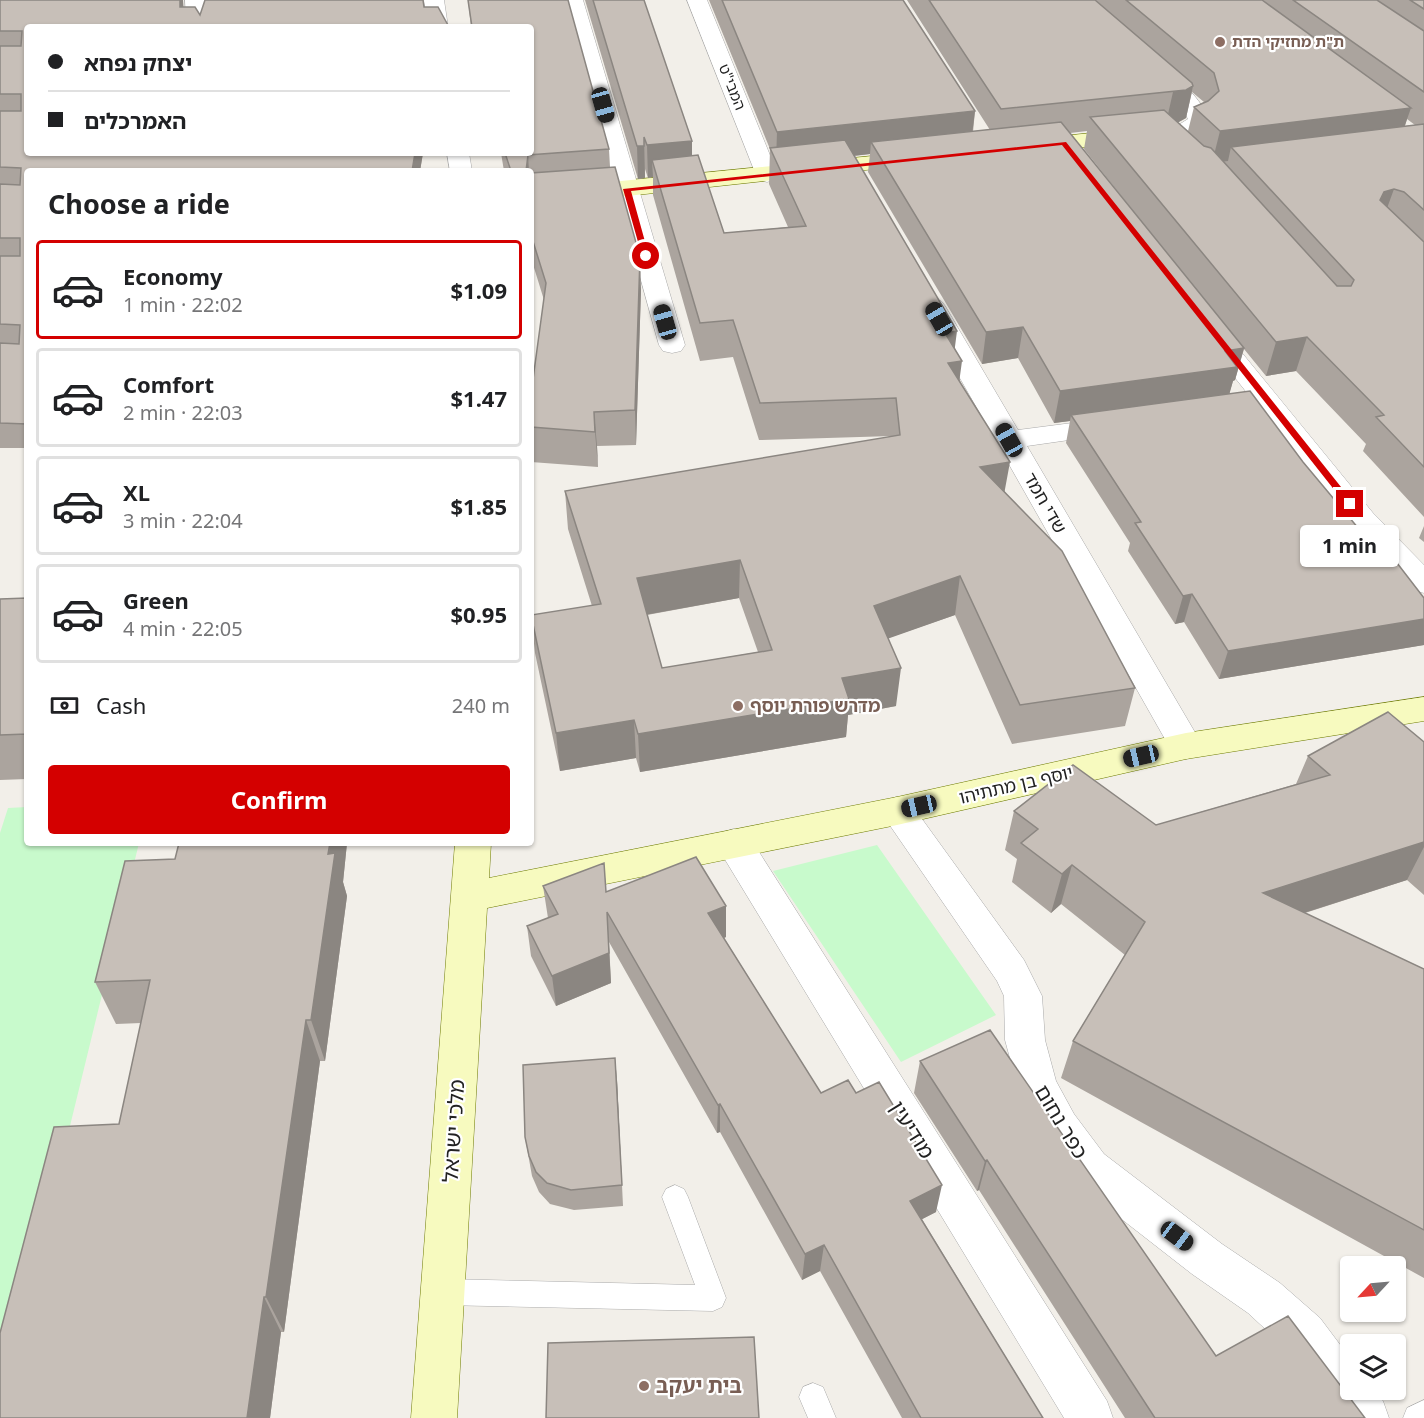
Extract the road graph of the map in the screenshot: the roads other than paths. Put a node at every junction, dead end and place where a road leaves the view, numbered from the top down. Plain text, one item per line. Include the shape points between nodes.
1 (195, 0) edge
2 (434, 0) edge
3 (442, 0) edge
4 (573, 0) edge
5 (697, 0) edge
6 (197, 24) edge
7 (438, 24) edge
8 (446, 24) edge
9 (1137, 58) edge
10 (1163, 132) junction
11 (1064, 143) junction
12 (1011, 148) edge
13 (1180, 148) edge
14 (930, 157) edge
15 (1085, 170) edge
16 (767, 175) junction
17 (627, 189) junction
18 (534, 197) edge
19 (920, 285) edge
20 (1199, 315) edge
21 (672, 345) dead end
22 (1139, 422) edge
23 (1009, 440) junction
24 (1424, 583) edge
25 (1424, 709) edge
26 (1385, 716) junction
27 (1416, 742) edge
28 (1186, 746) junction
29 (897, 811) junction
30 (734, 843) junction
31 (473, 846) edge
32 (469, 897) junction
33 (675, 1197) dead end
34 (443, 1292) junction
35 (1424, 1414) edge
36 (434, 1418) edge
37 (1090, 1418) edge
38 (1366, 1418) edge
39 (1418, 1418) edge

1 - 6 street
2 - 7 street
3 - 8 lane
4 - 17 street
5 - 16 street, המבי"ט
9 - 10 street via 1197,111 1199,121 1186,130
10 - 11 street
10 - 13 street
11 - 12 street
11 - 15 street
14 - 16 street via 856,176
16 - 17 street
17 - 18 street
17 - 21 street
19 - 23 street, שדי חמד
20 - 24 street via 1257,406
22 - 23 street
23 - 28 street, שדי חמד
25 - 26 street, יוסף בן מתתיהו
26 - 27 street
26 - 28 street, יוסף בן מתתיהו
28 - 29 street, יוסף בן מתתיהו
29 - 30 street, יוסף בן מתתיהו
29 - 38 street, כפר נחום via 1011,972 1023,996 1025,1040 1037,1084 1059,1127 1089,1168 1264,1298 1304,1334
30 - 32 street, יוסף בן מתתיהו
30 - 37 street, מודיעין
31 - 32 street, מלכי ישראל
32 - 34 street, מלכי ישראל
33 - 34 lane via 713,1298
34 - 36 street, מלכי ישראל
35 - 39 lane

